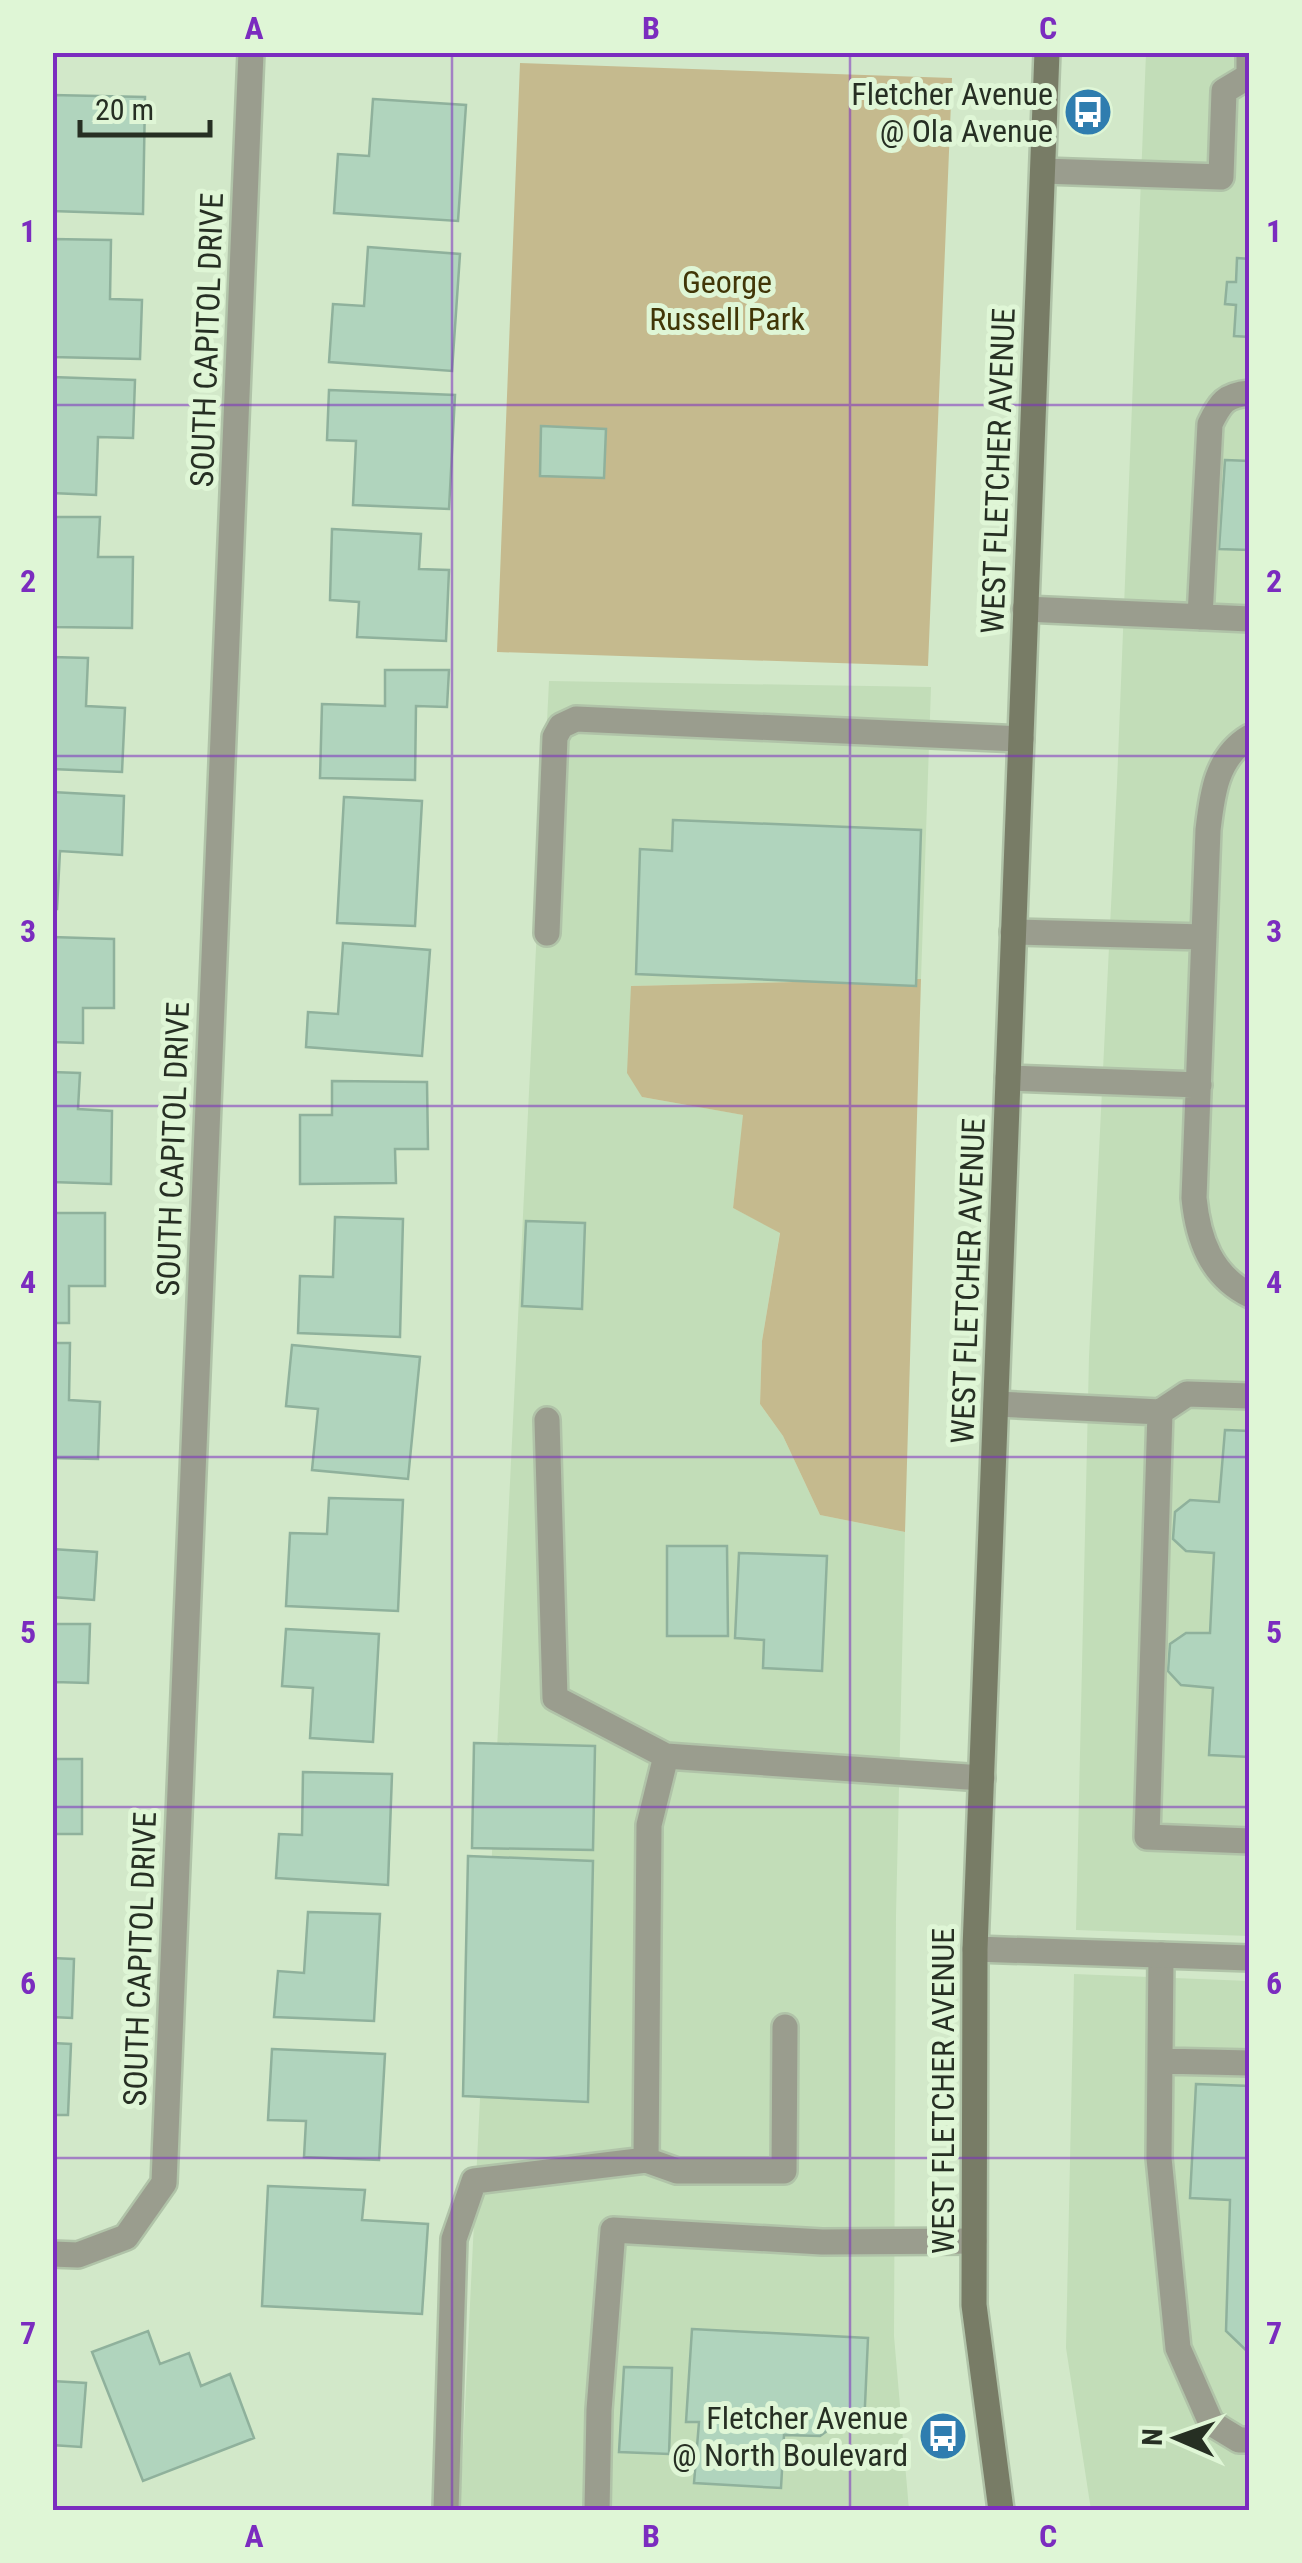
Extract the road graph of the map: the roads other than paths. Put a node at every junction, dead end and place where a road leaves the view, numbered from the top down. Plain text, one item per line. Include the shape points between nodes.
1 (251, 52) edge
2 (1047, 52) edge
3 (1249, 52) edge
4 (1042, 171) junction
5 (1250, 393) edge
6 (1025, 609) junction
7 (1200, 617) junction
8 (1250, 619) edge
9 (1250, 737) edge
10 (1020, 740) junction
11 (1013, 932) junction
12 (547, 933) dead end
13 (1204, 937) junction
14 (1008, 1078) junction
15 (1199, 1085) junction
16 (1250, 1295) edge
17 (1250, 1396) edge
18 (996, 1404) junction
19 (1160, 1412) junction
20 (547, 1420) dead end
21 (666, 1756) junction
22 (982, 1778) junction
23 (1250, 1841) edge
24 (976, 1948) junction
25 (1161, 1955) junction
26 (1250, 1958) edge
27 (785, 2027) dead end
28 (1160, 2061) junction
29 (1250, 2064) edge
30 (646, 2160) junction
31 (974, 2241) junction
32 (52, 2254) edge
33 (1250, 2440) edge
34 (446, 2510) edge
35 (597, 2510) edge
36 (1001, 2510) edge

1 - 32 street, SOUTH CAPITOL DRIVE via 164,2184 126,2237 78,2255
2 - 4 main road, WEST FLETCHER AVENUE
3 - 4 street via 1248,76 1224,91 1220,177
4 - 6 main road, WEST FLETCHER AVENUE
5 - 7 street via 1221,401 1210,424
6 - 7 street
6 - 10 main road, WEST FLETCHER AVENUE
7 - 8 street
9 - 13 street via 1223,762 1213,791
10 - 11 main road, WEST FLETCHER AVENUE
10 - 12 street via 576,719 555,737
11 - 13 street
11 - 14 main road, WEST FLETCHER AVENUE
13 - 15 street
14 - 15 street
14 - 18 main road, WEST FLETCHER AVENUE
15 - 16 street via 1196,1223 1220,1273
17 - 19 street via 1188,1394
18 - 19 street
18 - 22 main road, WEST FLETCHER AVENUE
19 - 23 street via 1147,1837
20 - 21 street via 555,1698
21 - 22 street
21 - 30 street via 649,1825
22 - 24 main road, WEST FLETCHER AVENUE
24 - 25 street
24 - 31 main road, WEST FLETCHER AVENUE
25 - 26 street
25 - 28 street
27 - 30 street via 784,2171 676,2171
28 - 29 street
28 - 33 street via 1159,2158 1178,2348 1211,2423
30 - 34 street via 474,2181 454,2240
31 - 35 street via 822,2242 613,2230
31 - 36 main road, WEST FLETCHER AVENUE via 974,2305

